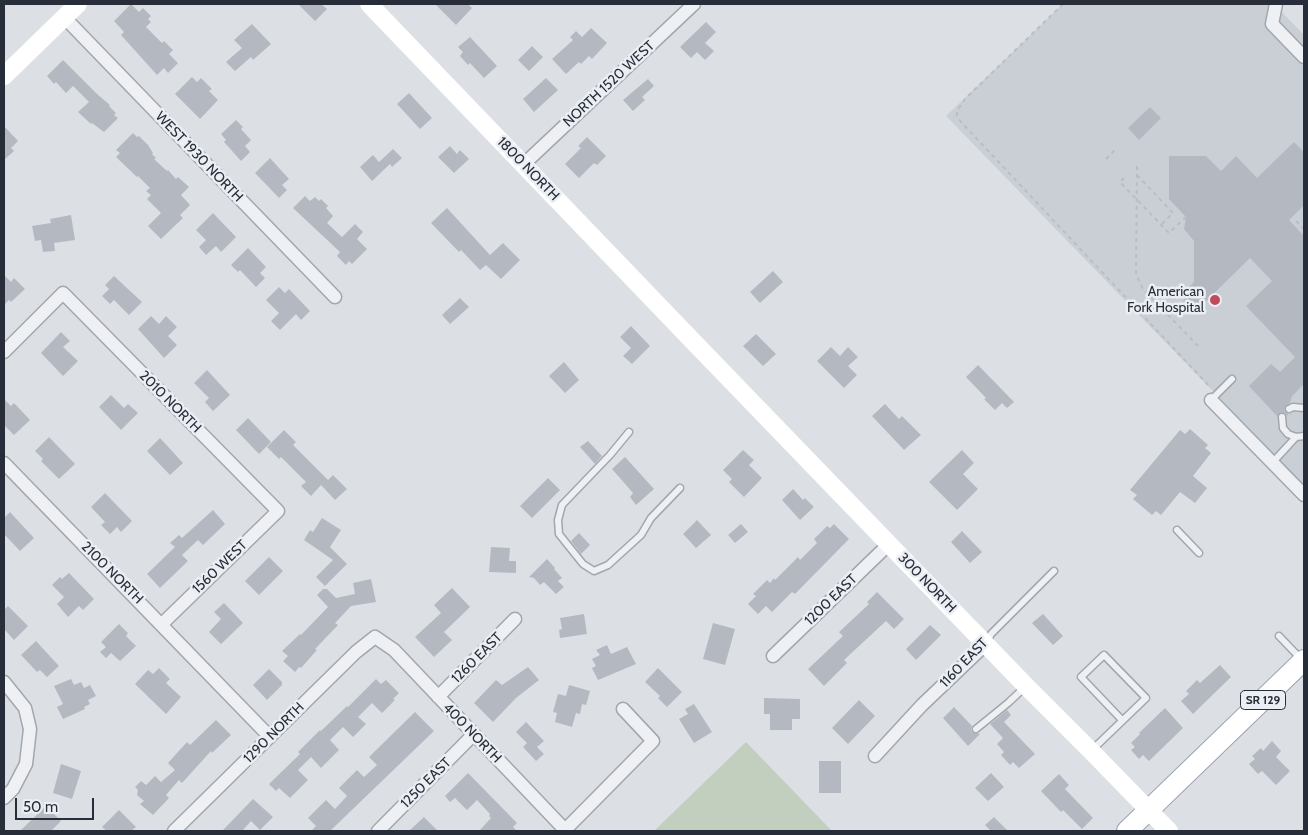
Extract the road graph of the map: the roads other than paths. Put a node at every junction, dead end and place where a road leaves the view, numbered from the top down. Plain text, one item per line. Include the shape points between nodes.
1 (78, 4) edge
2 (369, 4) edge
3 (694, 4) edge
4 (1276, 4) edge
5 (64, 17) junction
6 (1304, 57) edge
7 (4, 76) edge
8 (524, 164) junction
9 (335, 298) dead end
10 (686, 334) joint
11 (4, 352) edge
12 (1232, 379) dead end
13 (1212, 394) joint
14 (1304, 408) edge
15 (1289, 409) dead end
16 (1282, 417) dead end
17 (629, 432) dead end
18 (1304, 436) edge
19 (1296, 438) junction
20 (1273, 462) junction
21 (6, 472) edge
22 (680, 488) dead end
23 (1304, 495) edge
24 (278, 511) joint
25 (1177, 530) dead end
26 (889, 544) junction
27 (1199, 553) dead end
28 (1054, 571) dead end
29 (515, 620) dead end
30 (162, 624) junction
31 (1279, 636) dead end
32 (375, 637) joint
33 (986, 644) junction
34 (773, 656) dead end
35 (1303, 661) edge
36 (4, 682) edge
37 (1026, 686) junction
38 (438, 696) junction
39 (623, 709) dead end
40 (1122, 720) junction
41 (976, 729) dead end
42 (474, 734) junction
43 (270, 736) junction
44 (1091, 750) junction
45 (876, 756) dead end
46 (4, 798) edge
47 (1149, 810) junction
48 (565, 830) edge
49 (174, 831) edge
50 (378, 831) edge
51 (1127, 831) edge
52 (1169, 831) edge

1 - 5 street
2 - 8 street, 1800 NORTH
3 - 8 street, NORTH 1520 WEST
4 - 6 street via 1272,24
5 - 7 street
5 - 9 street, WEST 1930 NORTH
8 - 10 street, 1800 NORTH
10 - 26 street, 300 NORTH
11 - 24 street, 2010 NORTH via 63,293
12 - 13 lane
13 - 20 street
14 - 15 lane
16 - 19 lane via 1285,431
17 - 22 lane via 562,505 559,534 583,564 594,571 608,565 641,535 651,518
18 - 19 lane
19 - 20 lane
20 - 23 street
21 - 30 street, 2100 NORTH
24 - 30 street, 1560 WEST
25 - 27 lane
26 - 33 street, 300 NORTH
26 - 34 street, 1200 EAST
28 - 33 lane, 1160 EAST via 991,634
29 - 38 street, 1260 EAST
30 - 43 street, 2100 NORTH
31 - 35 lane
32 - 38 street, 400 NORTH via 394,650
32 - 43 street, 1290 NORTH
33 - 37 street, 300 NORTH
33 - 45 street, 1160 EAST
35 - 47 main road, SR 129
36 - 46 street via 25,708 30,729 26,764
37 - 41 lane
37 - 44 street, 300 NORTH
38 - 42 street, 400 NORTH
39 - 48 street via 653,742
40 - 40 lane via 1146,698 1104,655 1081,677
40 - 44 lane
42 - 48 street, 400 NORTH
42 - 50 street, 1250 EAST
43 - 49 street, 1290 NORTH
44 - 47 street, 300 NORTH
47 - 51 main road, SR 129
47 - 52 street, 300 NORTH

